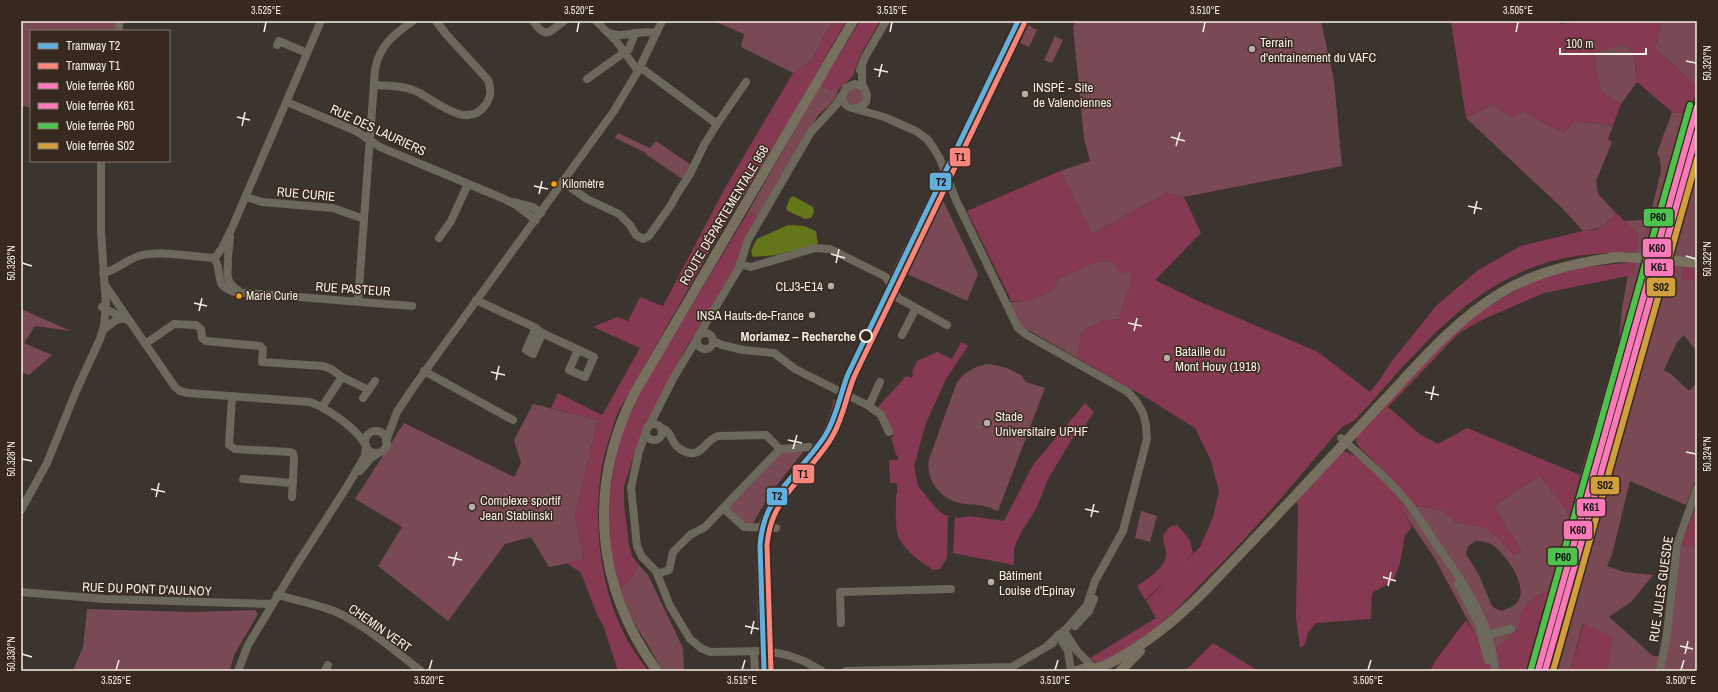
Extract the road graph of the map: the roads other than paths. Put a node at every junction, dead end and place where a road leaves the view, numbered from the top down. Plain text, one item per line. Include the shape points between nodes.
1 (321, 21) edge
2 (413, 21) edge
3 (436, 21) edge
4 (533, 21) edge
5 (564, 21) edge
6 (596, 21) edge
7 (662, 21) edge
8 (853, 21) edge
9 (886, 21) edge
10 (608, 33) junction
11 (635, 33) junction
12 (656, 33) junction
13 (277, 45) dead end
14 (624, 52) junction
15 (307, 53) junction
16 (862, 66) junction
17 (639, 69) junction
18 (587, 79) dead end
19 (746, 82) dead end
20 (851, 84) junction
21 (374, 85) junction
22 (863, 87) junction
23 (842, 95) junction
24 (867, 95) junction
25 (287, 102) junction
26 (854, 108) junction
27 (824, 117) junction
28 (884, 117) junction
29 (717, 124) junction
30 (370, 141) junction
31 (101, 162) edge
32 (564, 182) junction
33 (468, 184) junction
34 (246, 197) junction
35 (502, 198) junction
36 (541, 212) junction
37 (364, 219) junction
38 (536, 220) junction
39 (232, 228) junction
40 (439, 238) dead end
41 (217, 258) junction
42 (228, 260) junction
43 (1697, 263) edge
44 (740, 264) junction
45 (103, 273) junction
46 (105, 284) junction
47 (244, 293) junction
48 (476, 300) junction
49 (358, 301) junction
50 (120, 306) junction
51 (412, 306) dead end
52 (105, 308) junction
53 (916, 308) junction
54 (712, 312) junction
55 (127, 320) junction
56 (946, 325) dead end
57 (103, 331) junction
58 (902, 335) dead end
59 (698, 337) junction
60 (712, 338) junction
61 (145, 344) junction
62 (703, 348) junction
63 (578, 350) dead end
64 (92, 354) junction
65 (687, 356) junction
66 (424, 371) junction
67 (342, 377) junction
68 (375, 381) dead end
69 (880, 382) dead end
70 (369, 390) junction
71 (232, 396) junction
72 (364, 398) dead end
73 (400, 406) junction
74 (658, 406) junction
75 (869, 406) junction
76 (322, 407) junction
77 (513, 420) dead end
78 (349, 426) junction
79 (661, 427) junction
80 (647, 430) junction
81 (374, 432) junction
82 (889, 432) dead end
83 (1343, 440) junction
84 (386, 441) junction
85 (655, 441) junction
86 (366, 446) junction
87 (809, 447) dead end
88 (780, 449) junction
89 (380, 452) junction
90 (638, 456) junction
91 (243, 479) dead end
92 (293, 482) junction
93 (348, 485) junction
94 (1697, 488) edge
95 (292, 497) dead end
96 (723, 508) junction
97 (21, 510) edge
98 (776, 528) dead end
99 (657, 574) junction
100 (951, 589) dead end
101 (21, 592) edge
102 (277, 596) junction
103 (272, 604) junction
104 (841, 623) dead end
105 (1168, 625) junction
106 (1511, 629) dead end
107 (1062, 635) junction
108 (1486, 635) junction
109 (754, 651) junction
110 (767, 651) junction
111 (1097, 669) edge
112 (238, 671) edge
113 (421, 671) edge
114 (657, 671) edge
115 (754, 671) edge
116 (767, 671) edge
117 (822, 671) edge
118 (846, 671) edge
119 (1071, 671) edge
120 (1076, 671) edge
121 (1120, 671) edge
122 (1490, 671) edge
123 (1495, 671) edge
124 (1660, 671) edge

1 - 15 street
2 - 21 street via 393,35 383,47 376,65
3 - 21 street via 488,80 489,96 484,107 473,114 461,114 446,109 412,89
4 - 5 street via 540,31 545,33
6 - 10 street
7 - 12 street
8 - 114 main road, ROUTE DÉPARTEMENTALE 958 via 637,388 620,424 610,458 604,494 606,552 623,612 640,646
9 - 16 street
10 - 11 street
10 - 14 street
11 - 12 street
11 - 14 street via 631,47
12 - 17 street
13 - 15 street via 279,41
14 - 17 street
14 - 18 street
15 - 25 street
16 - 20 street
16 - 22 street
17 - 29 street
17 - 32 street via 614,111
19 - 29 street
20 - 22 street
20 - 23 street
21 - 30 street
22 - 24 street
23 - 26 street via 844,103
23 - 27 street
24 - 26 street via 865,103
24 - 28 street via 874,108
25 - 30 street, RUE DES LAURIERS via 356,131
25 - 34 street
26 - 27 street via 840,110
26 - 28 street
27 - 44 street via 811,132 752,233
28 - 107 street via 919,133 936,151 956,200 1018,328 1128,392 1143,413 1147,440 1123,531 1098,576 1091,609
29 - 32 street via 671,205 646,239 636,235 619,214 587,199
30 - 33 street, RUE DES LAURIERS
30 - 37 street
31 - 45 street
32 - 36 street
33 - 35 street, RUE DES LAURIERS
33 - 40 street via 451,221
34 - 37 street, RUE CURIE via 262,202 333,208
34 - 39 street
35 - 36 street, RUE DES LAURIERS
35 - 38 street, RUE DES LAURIERS
36 - 38 street
37 - 49 street
38 - 48 street
39 - 41 street
39 - 42 street
41 - 42 street via 225,253
41 - 42 street via 223,266
41 - 45 street via 146,254
41 - 47 street, RUE PASTEUR via 219,280 223,286 234,292
42 - 47 street via 228,281 235,289
43 - 83 main road via 1618,257 1586,262 1540,275 1506,290 1478,308 1446,335
44 - 53 street via 751,267 815,248 830,249 886,277 897,297
44 - 54 street
45 - 46 street
45 - 52 street
46 - 50 street
46 - 52 street
47 - 49 street, RUE PASTEUR
48 - 63 street
48 - 66 street
49 - 51 street, RUE PASTEUR
50 - 52 street
50 - 55 street
52 - 55 street
52 - 57 street
52 - 64 street
53 - 56 street
53 - 58 street
54 - 59 street
54 - 60 street
55 - 57 street via 116,320
55 - 61 street
57 - 64 street
59 - 60 street via 705,333
59 - 62 street via 698,344
59 - 65 street
60 - 62 street via 709,348
60 - 75 street via 725,346 774,353 795,370
61 - 67 street via 173,325 196,325 201,328 202,338 206,341 260,346 262,365 323,366
61 - 71 street via 178,390 186,393
62 - 65 street
64 - 97 street via 47,463
65 - 74 street
66 - 73 street
66 - 77 street
67 - 70 street
67 - 76 street
68 - 70 street
69 - 75 street
70 - 72 street
71 - 76 street via 307,401
71 - 92 street via 230,446 235,449 292,453
73 - 81 street via 384,427
73 - 84 street
74 - 79 street via 657,417
74 - 80 street
75 - 82 street via 881,415
76 - 78 street
78 - 81 street
78 - 86 street
79 - 80 street via 653,424
79 - 85 street via 662,436
79 - 88 street via 668,431 677,447 693,453 718,436 766,435
80 - 85 street via 649,438
80 - 90 street
81 - 84 street via 383,435
81 - 86 street via 366,437
83 - 105 main road via 1204,592
83 - 108 street via 1405,499 1419,517 1473,599
84 - 89 street via 385,448
85 - 90 street via 646,446
86 - 89 street via 373,453
86 - 93 street via 365,456
87 - 88 street
88 - 96 street
89 - 93 street via 370,459
90 - 99 street via 631,492 637,546 642,557
91 - 92 street
92 - 95 street
93 - 102 street
94 - 124 street, RUE JULES GUESDE via 1677,545 1668,633
96 - 98 street via 744,527
96 - 99 street via 705,527 690,535 673,552 669,570
99 - 109 street via 673,611 696,645 710,652
100 - 104 street via 840,592
101 - 103 street, RUE DU PONT D'AULNOY via 105,600
102 - 103 street
102 - 113 street, CHEMIN VERT via 324,608 343,616 367,630
103 - 112 street via 248,645
105 - 111 main road via 1130,652
105 - 121 main road
106 - 108 street
107 - 111 street
107 - 118 street via 1012,667
107 - 119 street
108 - 122 street
108 - 123 street
109 - 110 street
109 - 115 street
110 - 116 street
110 - 117 street via 796,657
111 - 120 main road via 1084,667

